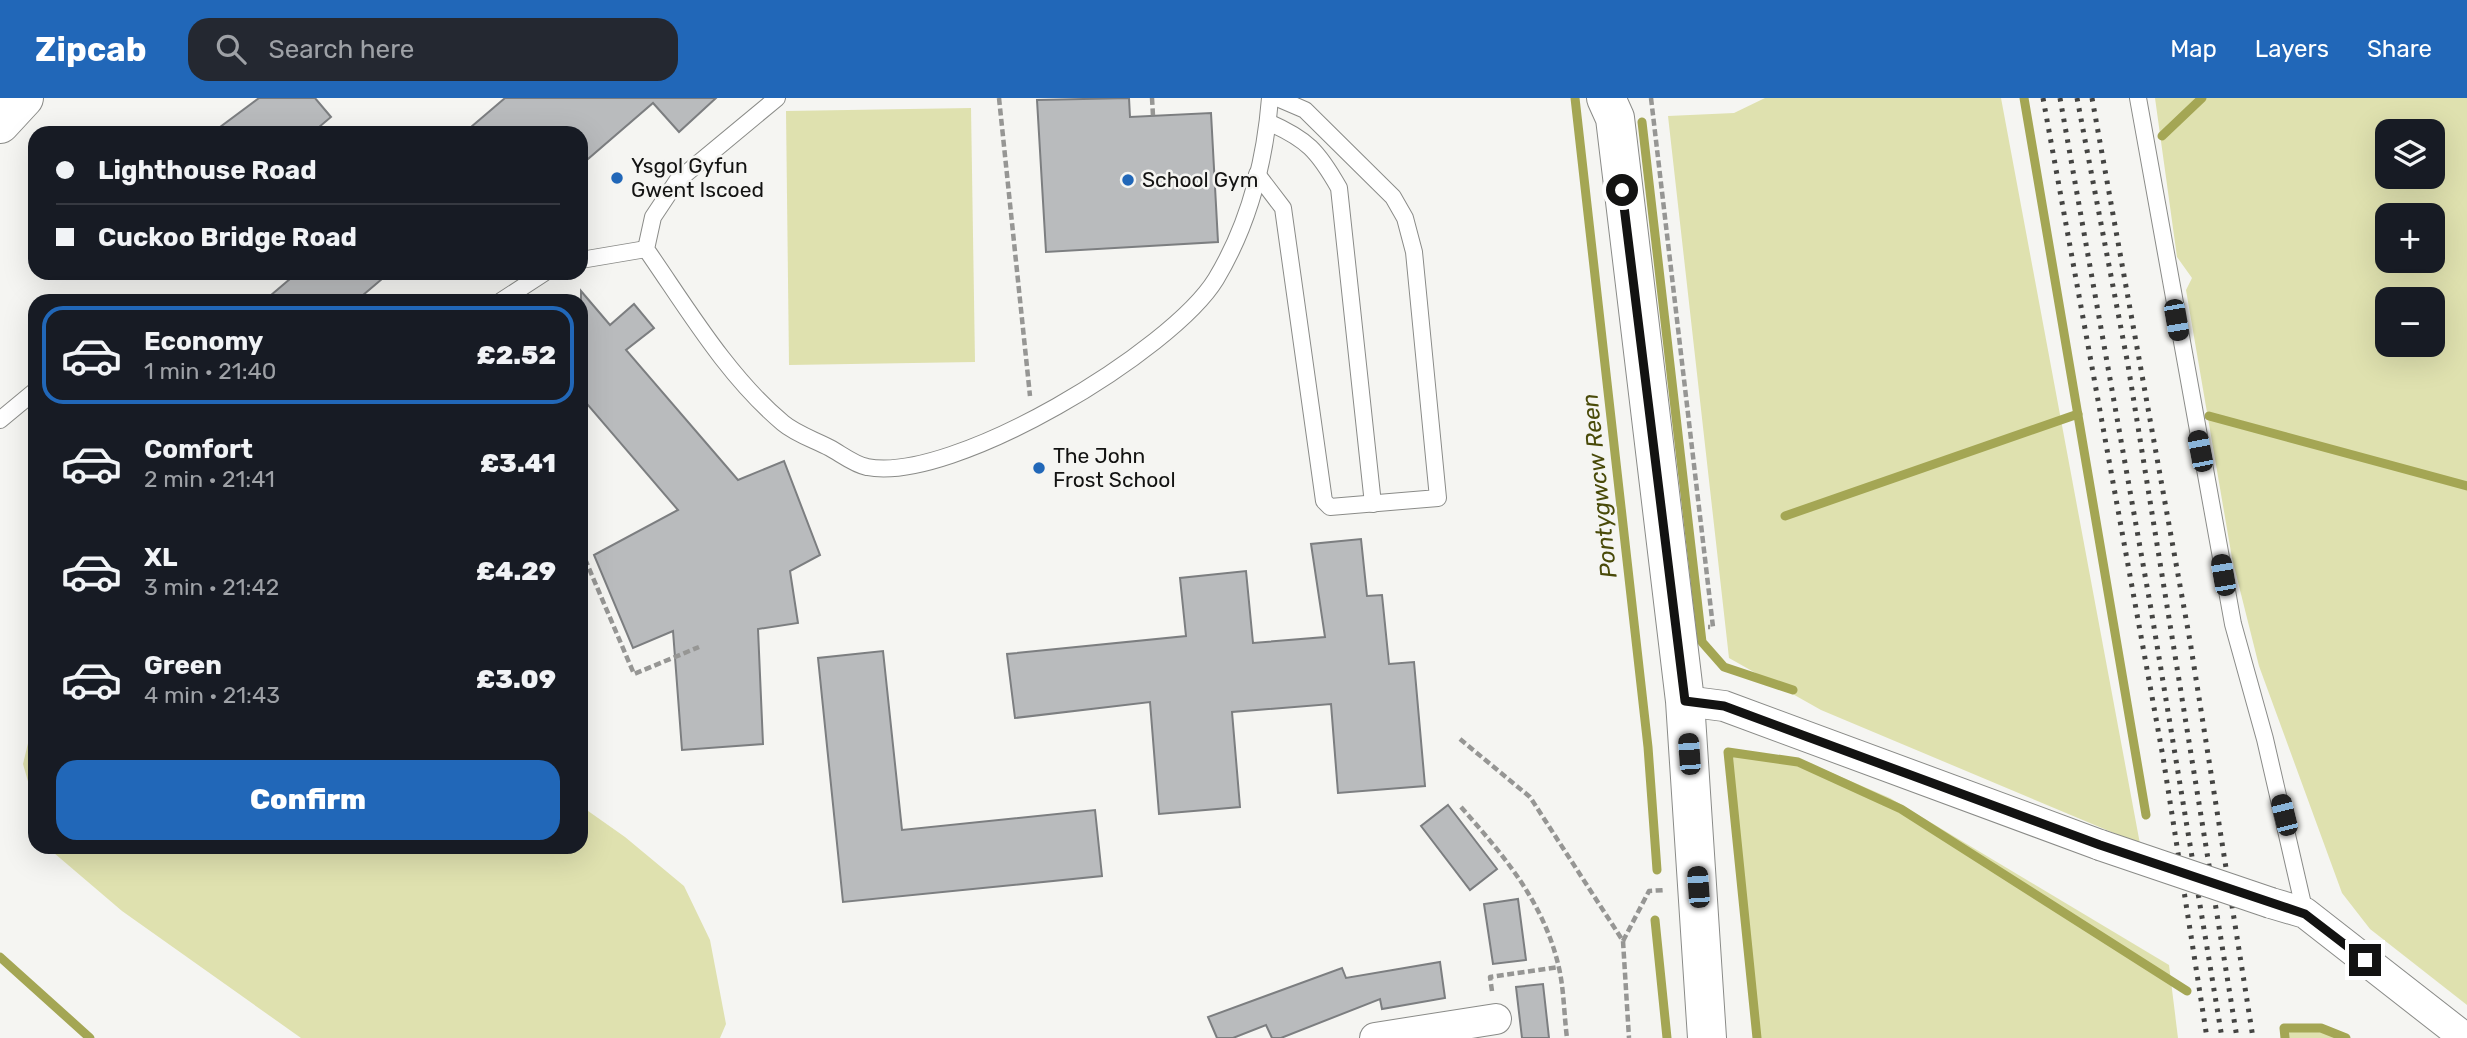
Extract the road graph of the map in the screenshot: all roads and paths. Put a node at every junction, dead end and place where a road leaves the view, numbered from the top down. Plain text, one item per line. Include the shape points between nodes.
1 (24, 98) edge
2 (777, 98) edge
3 (999, 98) edge
4 (1152, 98) edge
5 (1270, 98) edge
6 (1276, 98) edge
7 (1606, 98) edge
8 (1651, 98) edge
9 (2138, 98) edge
10 (1153, 116) dead end
11 (1268, 122) junction
12 (0, 124) edge
13 (1257, 174) junction
14 (646, 249) junction
15 (588, 259) edge
16 (533, 280) edge
17 (512, 294) edge
18 (28, 397) edge
19 (1033, 419) junction
20 (0, 420) edge
21 (1373, 504) junction
22 (588, 566) edge
23 (1713, 627) dead end
24 (699, 647) dead end
25 (1685, 701) junction
26 (1460, 739) dead end
27 (1461, 807) dead end
28 (1698, 887) junction
29 (2305, 914) junction
30 (1623, 941) junction
31 (1559, 967) junction
32 (1496, 1019) joint
33 (1438, 1033) edge
34 (1375, 1038) edge
35 (1567, 1038) edge
36 (1629, 1038) edge
37 (1707, 1038) edge
38 (2465, 1038) edge

1 - 12 main road
2 - 14 lane via 677,181 653,217
3 - 19 path
4 - 10 path
5 - 11 lane
6 - 21 lane via 1305,110 1393,197 1405,218 1414,252 1438,498
7 - 25 main road via 1615,118
8 - 23 path
9 - 29 lane via 2233,624 2266,739
11 - 13 lane
11 - 21 lane via 1299,136 1324,161 1339,188
13 - 19 lane via 1241,234 1214,281 1188,313 1158,340
13 - 21 lane via 1283,208 1321,492 1330,507
14 - 15 lane
14 - 19 lane via 742,381 785,424 866,467 906,469 948,458
16 - 17 lane
18 - 20 lane
22 - 24 path via 634,674
25 - 28 main road
25 - 29 street, bridge via 1724,706 2100,845
26 - 30 path via 1530,797
27 - 31 path via 1514,868 1537,905
28 - 30 path via 1649,891
28 - 37 main road
29 - 38 street
30 - 36 path
31 - 32 path via 1490,977
31 - 35 path
32 - 33 street
33 - 34 street

